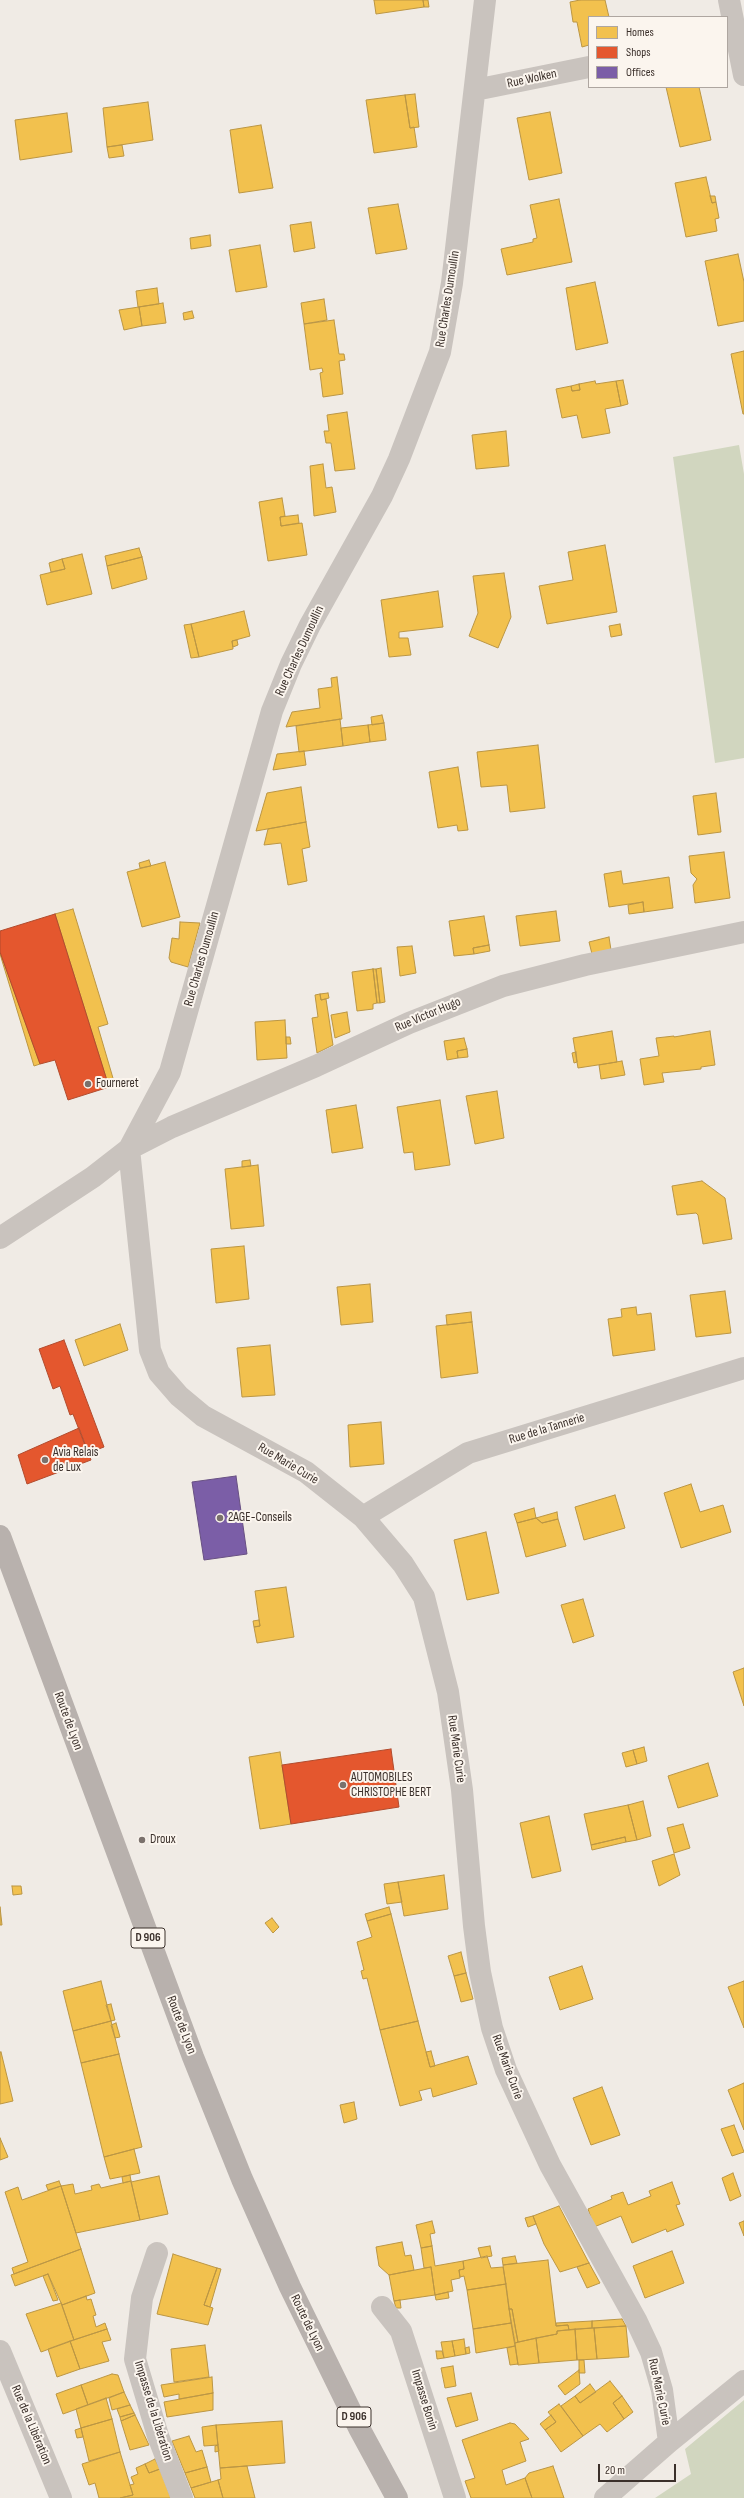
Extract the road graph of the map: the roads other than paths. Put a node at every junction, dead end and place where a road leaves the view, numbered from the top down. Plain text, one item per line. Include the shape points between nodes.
1 (485, 0) edge
2 (729, 0) edge
3 (736, 37) edge
4 (588, 67) edge
5 (744, 75) edge
6 (475, 90) junction
7 (744, 932) edge
8 (129, 1149) junction
9 (0, 1238) edge
10 (744, 1368) edge
11 (363, 1517) junction
12 (0, 1536) edge
13 (157, 2254) dead end
14 (382, 2307) dead end
15 (0, 2351) edge
16 (744, 2381) edge
17 (669, 2442) junction
18 (61, 2498) edge
19 (182, 2498) edge
20 (398, 2498) edge
21 (455, 2498) edge
22 (605, 2498) edge

1 - 6 street, Rue Charles Dumoullin
2 - 3 street
3 - 5 street
4 - 6 street, Rue Wolken
6 - 8 street, Rue Charles Dumoullin via 452,283 440,352 382,496 310,625 275,704 258,756 170,1072
7 - 8 street, Rue Victor Hugo via 585,965 503,986 410,1023 172,1127
8 - 9 street, Rue Charles Dumoullin via 92,1177
8 - 11 street, Rue Marie Curie via 150,1350 159,1373 179,1396 204,1416 306,1472
10 - 11 street, Rue de la Tannerie via 468,1453
11 - 17 street, Rue Marie Curie via 403,1564 424,1597 436,1639 448,1692 462,1790 480,1972 492,2028 506,2070 550,2165 636,2320 651,2352 662,2390
12 - 20 main road, Route de Lyon / D 906 via 130,1890 242,2178 290,2287 359,2428
13 - 19 street, Impasse de la Libération via 142,2298 135,2359 158,2436
14 - 21 street, Impasse Bonin via 402,2331
15 - 18 street, Rue de la Libération
16 - 17 street
17 - 22 street

